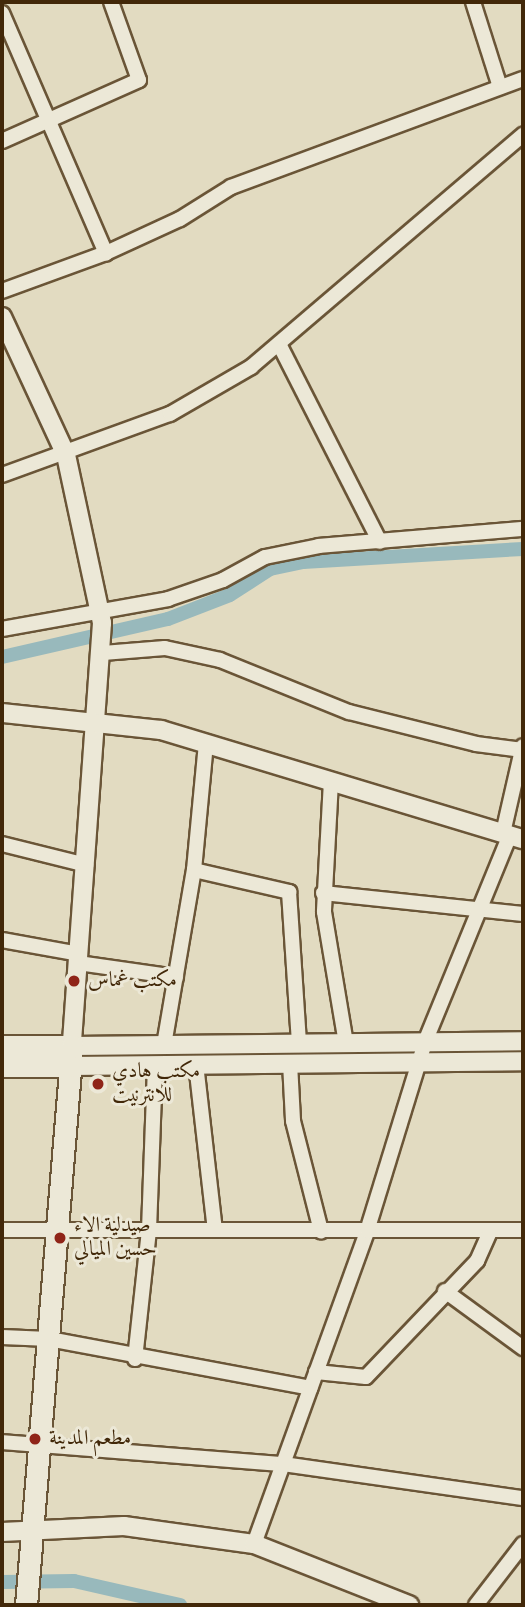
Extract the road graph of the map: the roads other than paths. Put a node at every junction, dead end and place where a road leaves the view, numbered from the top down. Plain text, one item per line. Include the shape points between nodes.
1 (111, 2) edge
2 (473, 2) edge
3 (2, 13) edge
4 (523, 79) edge
5 (500, 87) junction
6 (49, 121) junction
7 (523, 135) edge
8 (2, 141) edge
9 (106, 253) junction
10 (2, 291) edge
11 (2, 317) edge
12 (7, 341) edge
13 (279, 344) junction
14 (66, 454) junction
15 (2, 475) edge
16 (523, 529) edge
17 (380, 542) junction
18 (101, 615) junction
19 (2, 629) edge
20 (103, 653) junction
21 (2, 713) edge
22 (97, 721) junction
23 (206, 744) junction
24 (523, 748) edge
25 (331, 781) junction
26 (512, 836) edge
27 (2, 844) edge
28 (86, 865) junction
29 (194, 870) junction
30 (323, 892) junction
31 (480, 907) junction
32 (523, 914) edge
33 (2, 940) edge
34 (78, 959) junction
35 (176, 977) junction
36 (523, 1041) edge
37 (425, 1042) junction
38 (346, 1043) junction
39 (299, 1044) junction
40 (164, 1045) junction
41 (2, 1046) edge
42 (71, 1056) junction
43 (523, 1061) edge
44 (419, 1062) junction
45 (290, 1063) junction
46 (196, 1064) junction
47 (155, 1065) junction
48 (2, 1066) edge
49 (2, 1230) edge
50 (57, 1230) junction
51 (149, 1230) junction
52 (215, 1230) junction
53 (491, 1230) junction
54 (523, 1230) edge
55 (321, 1231) junction
56 (367, 1231) junction
57 (445, 1290) junction
58 (2, 1337) edge
59 (48, 1339) junction
60 (523, 1348) edge
61 (135, 1359) junction
62 (316, 1372) junction
63 (310, 1388) junction
64 (2, 1442) edge
65 (40, 1444) junction
66 (283, 1464) junction
67 (523, 1498) edge
68 (2, 1532) edge
69 (33, 1539) junction
70 (254, 1544) junction
71 (523, 1544) edge
72 (26, 1605) edge
73 (409, 1605) edge
74 (477, 1605) edge

1 - 6 street via 139,80
2 - 5 street
3 - 6 street
4 - 5 street
5 - 9 street via 231,187 180,219
6 - 8 street
6 - 9 street
7 - 13 street
9 - 10 street
11 - 12 street
12 - 14 street
13 - 14 street via 170,414
13 - 17 street
14 - 15 street
14 - 18 street
16 - 17 street
17 - 18 street via 318,546 265,557 223,580
18 - 19 street
18 - 20 street
20 - 22 street
20 - 24 street via 165,648 219,660 349,712 476,744
21 - 22 street
22 - 23 street
22 - 28 street
23 - 25 street
23 - 29 street
24 - 26 street
25 - 26 street
25 - 30 street
26 - 31 street
27 - 28 street
28 - 34 street
29 - 35 street
29 - 39 street via 287,889
30 - 31 street
30 - 38 street
31 - 32 street
31 - 37 street
33 - 34 street
34 - 35 street
34 - 42 street
35 - 40 street
36 - 37 street
37 - 38 street
37 - 44 street
38 - 39 street
39 - 40 street
40 - 42 street
41 - 42 main road
42 - 47 street
42 - 48 main road
42 - 50 main road
43 - 44 street
44 - 45 street
44 - 56 street
45 - 46 street
45 - 55 street via 293,1122
46 - 47 street
46 - 52 street
47 - 51 street
49 - 50 street
50 - 51 street
50 - 59 main road
51 - 52 street
51 - 61 street
52 - 55 street
53 - 54 street
53 - 56 street
53 - 57 street via 477,1261
55 - 56 street
56 - 62 street
57 - 60 street
57 - 62 street via 366,1377
58 - 59 street
59 - 61 street
59 - 65 main road
61 - 63 street
62 - 63 street
63 - 66 street
64 - 65 street
65 - 66 street
65 - 69 main road
66 - 67 street
66 - 70 street
68 - 69 street
69 - 70 street via 124,1526
69 - 72 main road
70 - 73 street
71 - 74 street

